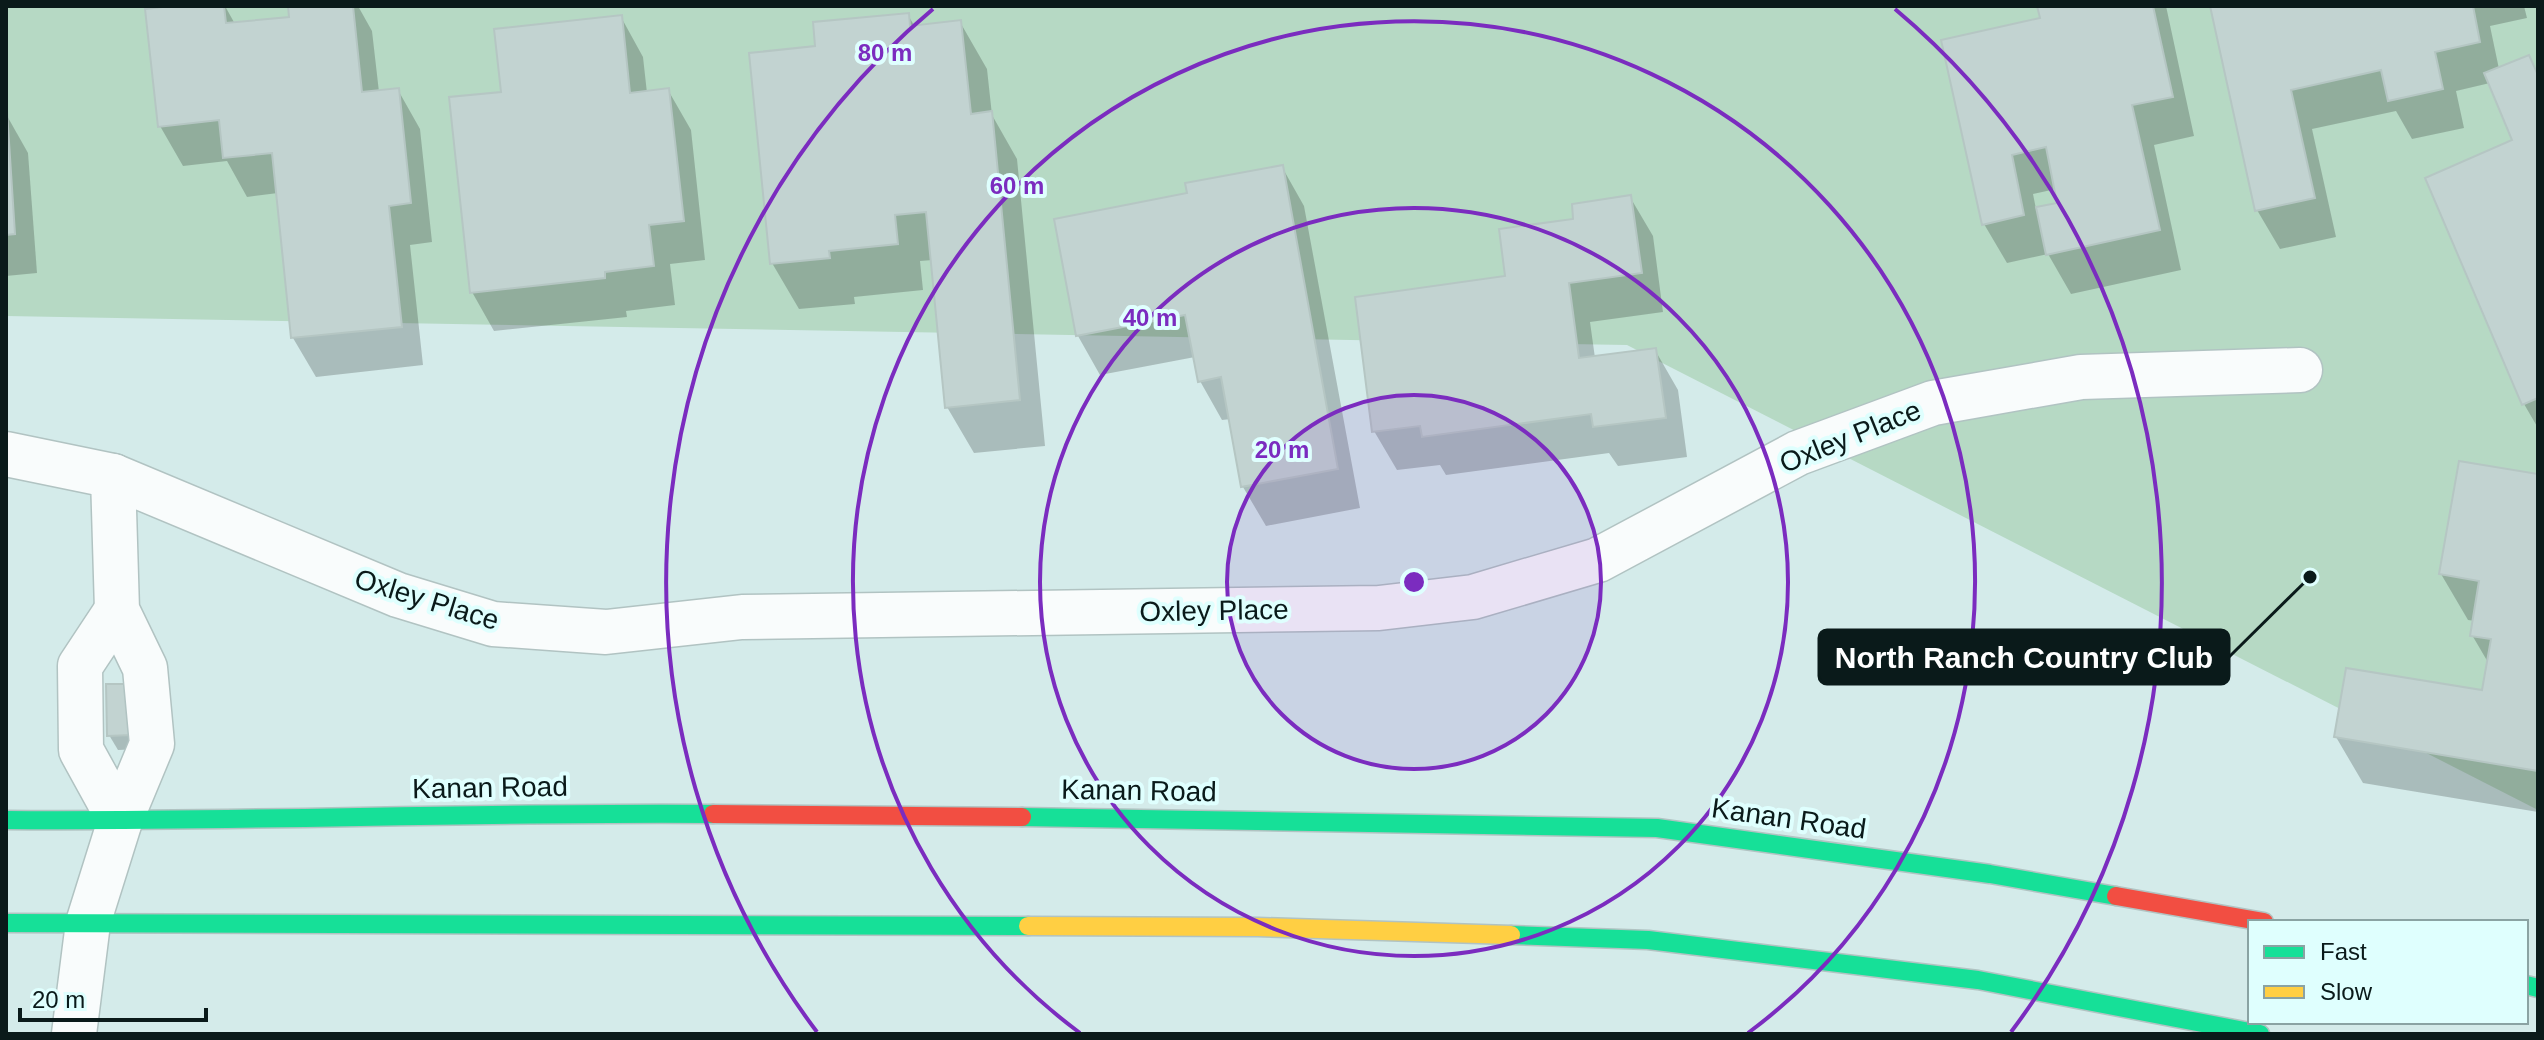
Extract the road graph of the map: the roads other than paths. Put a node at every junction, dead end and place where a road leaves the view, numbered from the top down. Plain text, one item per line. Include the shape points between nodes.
1 (2300, 370) dead end
2 (6, 454) edge
3 (113, 476) junction
4 (117, 610) junction
5 (6, 820) edge
6 (120, 821) junction
7 (2253, 920) edge
8 (6, 923) edge
9 (88, 923) junction
10 (74, 1034) edge
11 (2260, 1034) edge

1 - 3 street, Oxley Place via 2081,377 1933,403 1798,453 1598,560 1473,597 1379,608 742,617 606,632 493,624 398,595
2 - 3 street, Oxley Place
3 - 4 street
4 - 6 street via 145,668 152,744
4 - 6 street via 80,666 81,750
5 - 6 main road, Kanan Road
6 - 7 main road, Kanan Road via 606,813 1657,828 1990,874
6 - 9 street
8 - 9 main road
9 - 10 street
9 - 11 main road via 1258,927 1648,940 1978,980

